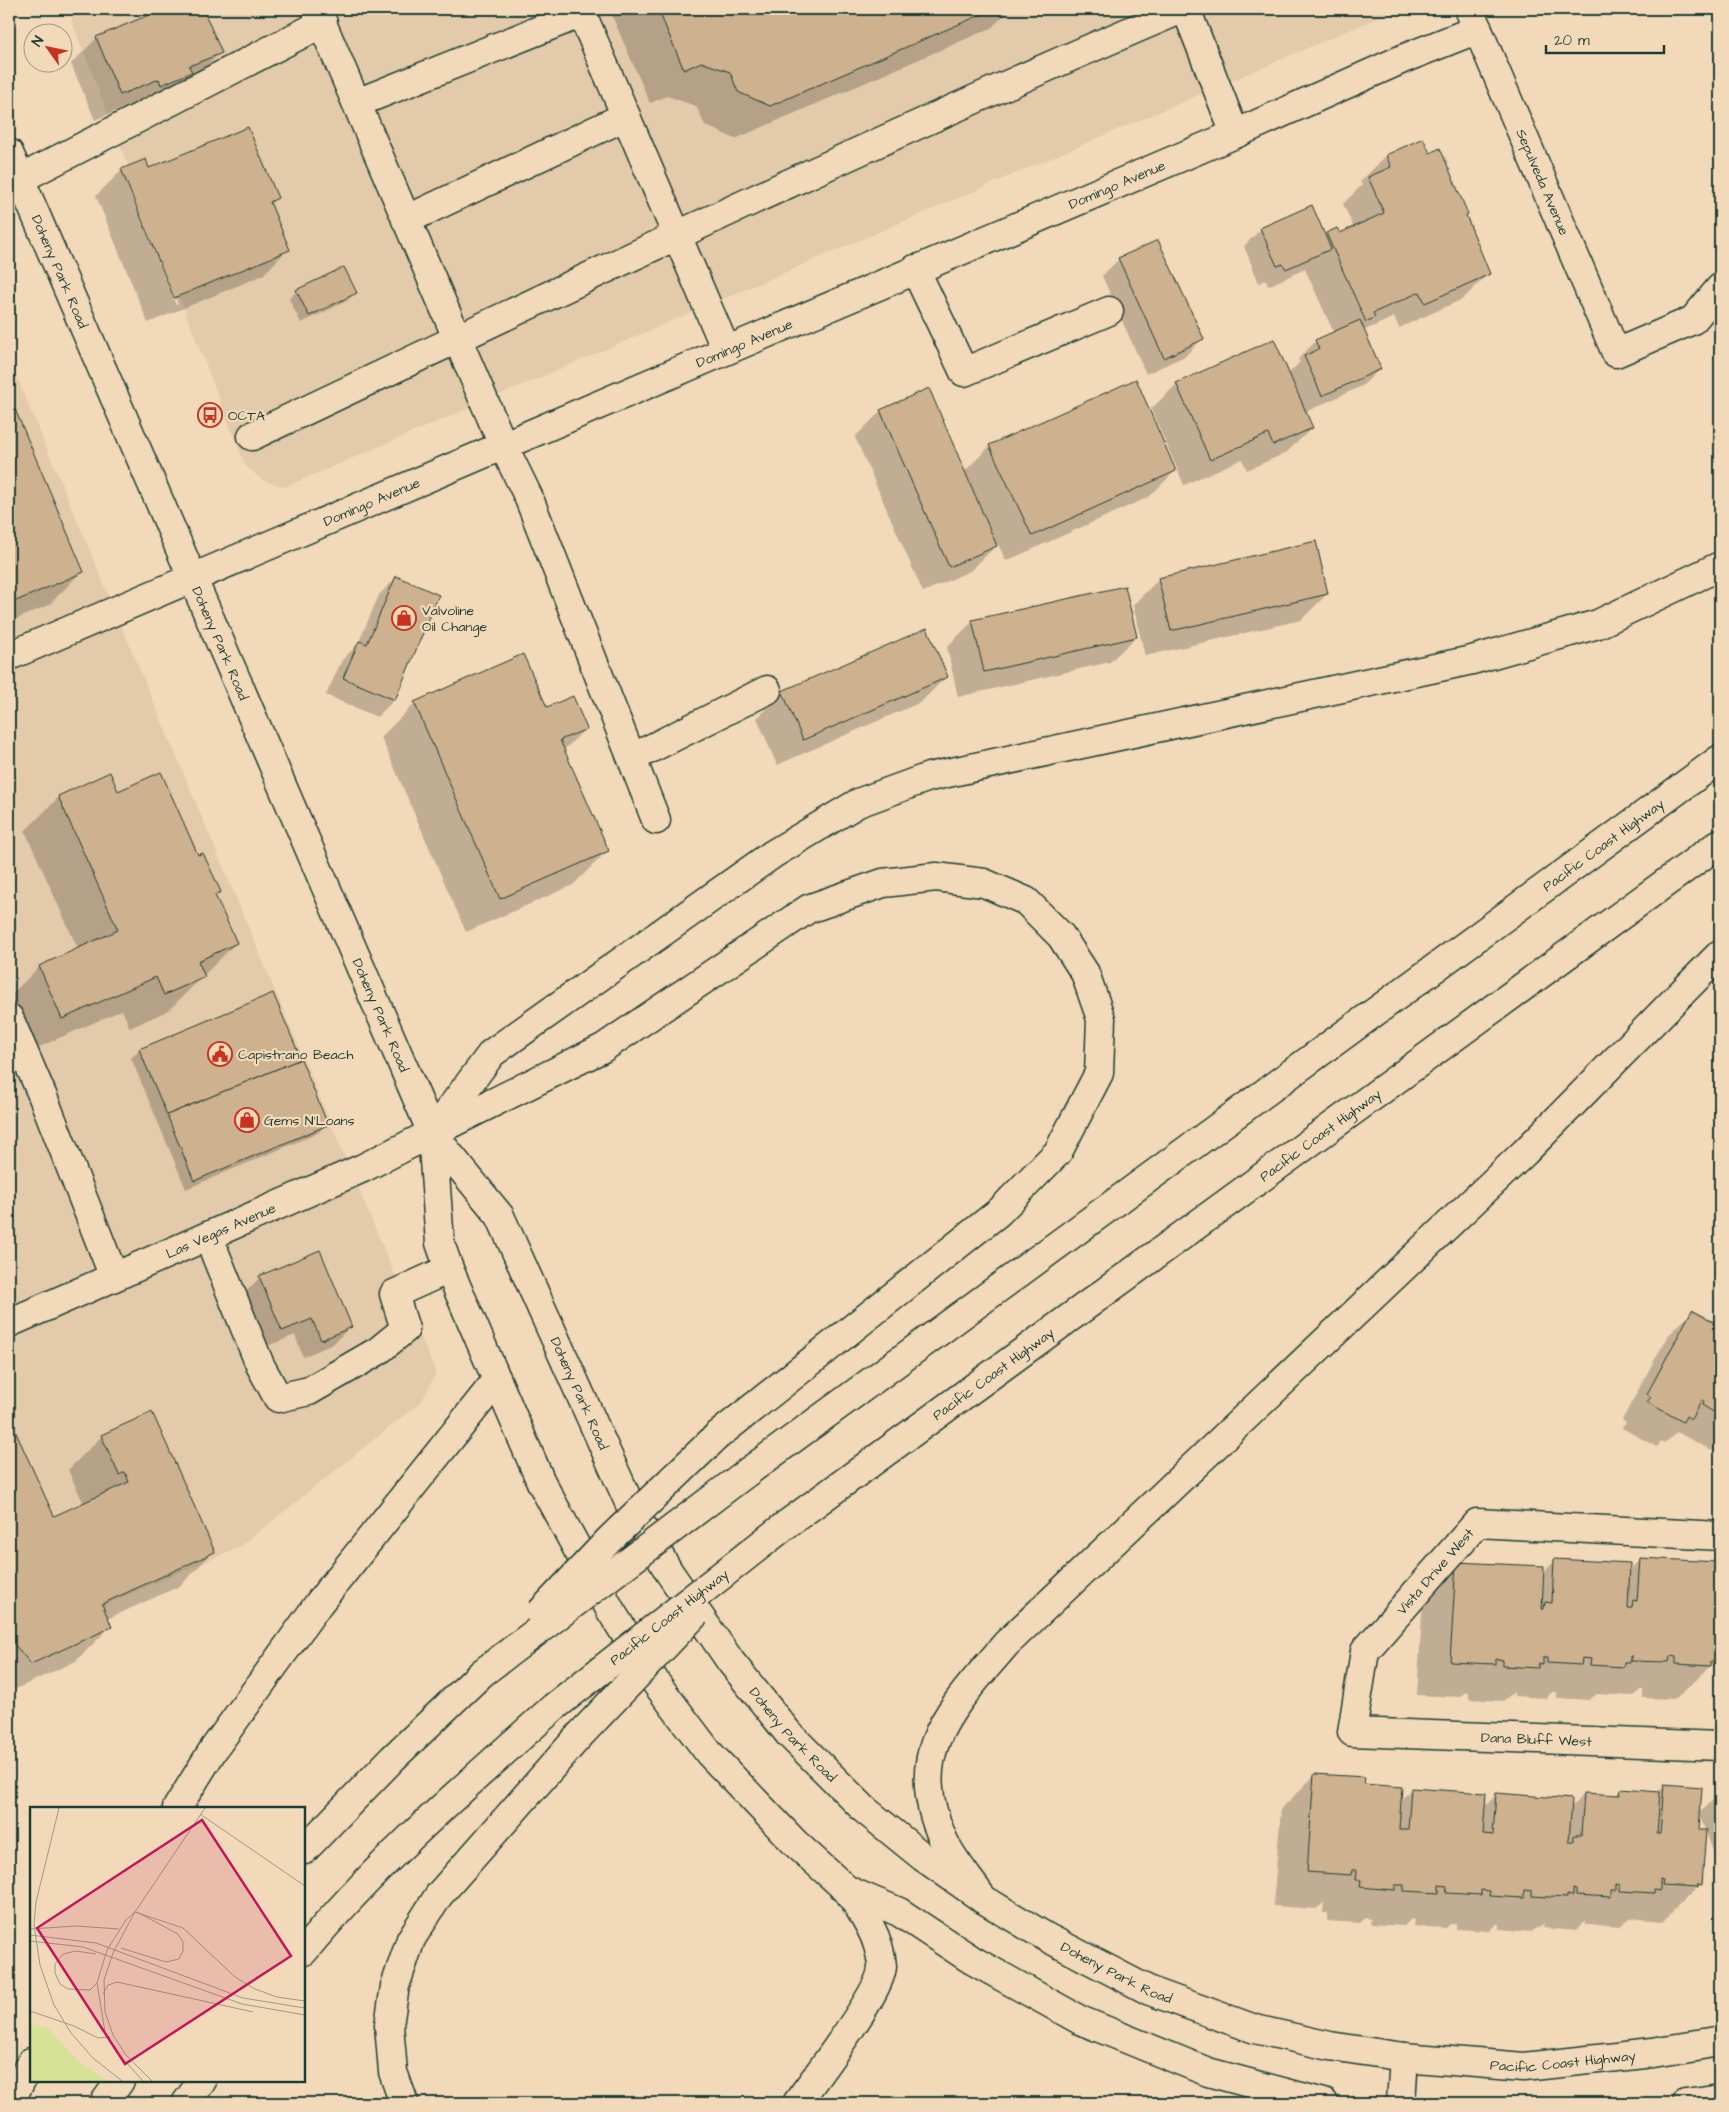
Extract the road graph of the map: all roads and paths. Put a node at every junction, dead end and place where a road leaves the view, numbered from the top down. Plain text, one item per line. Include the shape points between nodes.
1 (1184, 9) edge
2 (581, 11) edge
3 (319, 16) edge
4 (1474, 19) edge
5 (356, 103) junction
6 (626, 116) junction
7 (1235, 134) junction
8 (9, 153) edge
9 (20, 178) junction
10 (406, 220) junction
11 (677, 236) junction
12 (915, 269) junction
13 (1717, 291) edge
14 (1109, 311) dead end
15 (457, 339) junction
16 (726, 350) junction
17 (252, 436) dead end
18 (503, 445) junction
19 (1720, 566) edge
20 (192, 578) junction
21 (9, 656) edge
22 (767, 690) dead end
23 (632, 758) junction
24 (1720, 759) edge
25 (656, 820) dead end
26 (1720, 843) edge
27 (1720, 954) edge
28 (9, 1018) edge
29 (432, 1133) junction
30 (208, 1236) junction
31 (449, 1269) junction
32 (114, 1277) junction
33 (9, 1323) edge
34 (497, 1380) junction
35 (1720, 1536) edge
36 (763, 1543) junction
37 (482, 1674) junction
38 (1352, 1732) joint
39 (1720, 1746) edge
40 (178, 1807) edge
41 (305, 1849) edge
42 (847, 1890) junction
43 (983, 1899) junction
44 (305, 1950) edge
45 (1720, 2042) edge
46 (1404, 2057) junction
47 (30, 2064) edge
48 (119, 2082) edge
49 (201, 2082) edge
50 (1720, 2098) edge
51 (9, 2103) edge
52 (104, 2103) edge
53 (186, 2103) edge
54 (404, 2103) edge
55 (797, 2103) edge
56 (1324, 2103) edge
57 (1401, 2103) edge
58 (1687, 2103) edge

1 - 7 main road
1 - 11 main road via 1066,58
2 - 5 main road
2 - 6 main road
3 - 5 main road
3 - 9 main road
4 - 7 main road, Domingo Avenue via 1405,58
4 - 13 main road, Sepulveda Avenue via 1616,353 1693,320
5 - 10 main road
6 - 10 main road
6 - 11 main road
7 - 12 main road, Domingo Avenue
8 - 9 main road, Doheny Park Road
9 - 20 main road, Doheny Park Road
10 - 15 main road
11 - 15 main road
11 - 16 main road
12 - 14 main road via 964,372
12 - 16 main road, Domingo Avenue
15 - 17 main road
15 - 18 main road
16 - 18 main road, Domingo Avenue
18 - 20 main road, Domingo Avenue
18 - 23 main road via 528,496
19 - 29 main road via 1598,624 1472,660 929,777 858,803 773,854 492,1053
20 - 21 main road, Domingo Avenue
20 - 29 main road, Doheny Park Road
22 - 23 main road
23 - 25 main road
24 - 37 main road, Pacific Coast Highway, bridge via 748,1471
26 - 36 main road, Pacific Coast Highway, bridge
27 - 43 main road via 1525,1152 1006,1644 954,1706 936,1736 932,1751 930,1804 943,1840
28 - 32 main road
29 - 30 main road, Las Vegas Avenue via 363,1168
29 - 31 main road, Doheny Park Road via 440,1242
29 - 37 main road, Las Vegas Avenue, bridge via 603,1048 808,909 883,883 936,877 984,883 1026,901 1062,936 1085,973 1101,1019 1098,1073 1058,1152 999,1212 717,1436 609,1540
29 - 43 main road, Doheny Park Road via 500,1216 631,1507 669,1572 731,1662 789,1734 865,1810
30 - 31 main road via 260,1365 278,1398 309,1391 378,1351 405,1329 394,1294
30 - 32 main road, Las Vegas Avenue
31 - 34 main road, Doheny Park Road
32 - 33 main road, Las Vegas Avenue
34 - 40 main road via 319,1603 213,1750
34 - 42 main road, Doheny Park Road via 541,1482 611,1611 656,1683 709,1753 795,1843
35 - 38 main road, Vista Drive West via 1477,1523 1366,1652
36 - 44 main road, Pacific Coast Highway, bridge via 554,1707 435,1814 336,1912
36 - 54 main road, bridge via 580,1735 439,1895 411,1939 394,1986 389,2025 393,2072
37 - 41 main road, Pacific Coast Highway via 393,1758
38 - 39 main road, Dana Bluff West
42 - 55 main road via 879,1946 882,1969 871,1998
42 - 56 main road, Doheny Park Road via 899,1912 972,1960 1080,2020 1208,2072
43 - 46 main road, Doheny Park Road via 1046,1937 1150,1991 1255,2029 1330,2046
45 - 46 main road, Pacific Coast Highway via 1654,2053 1524,2067
46 - 57 main road
47 - 51 main road
48 - 52 main road
49 - 53 main road
50 - 58 main road

